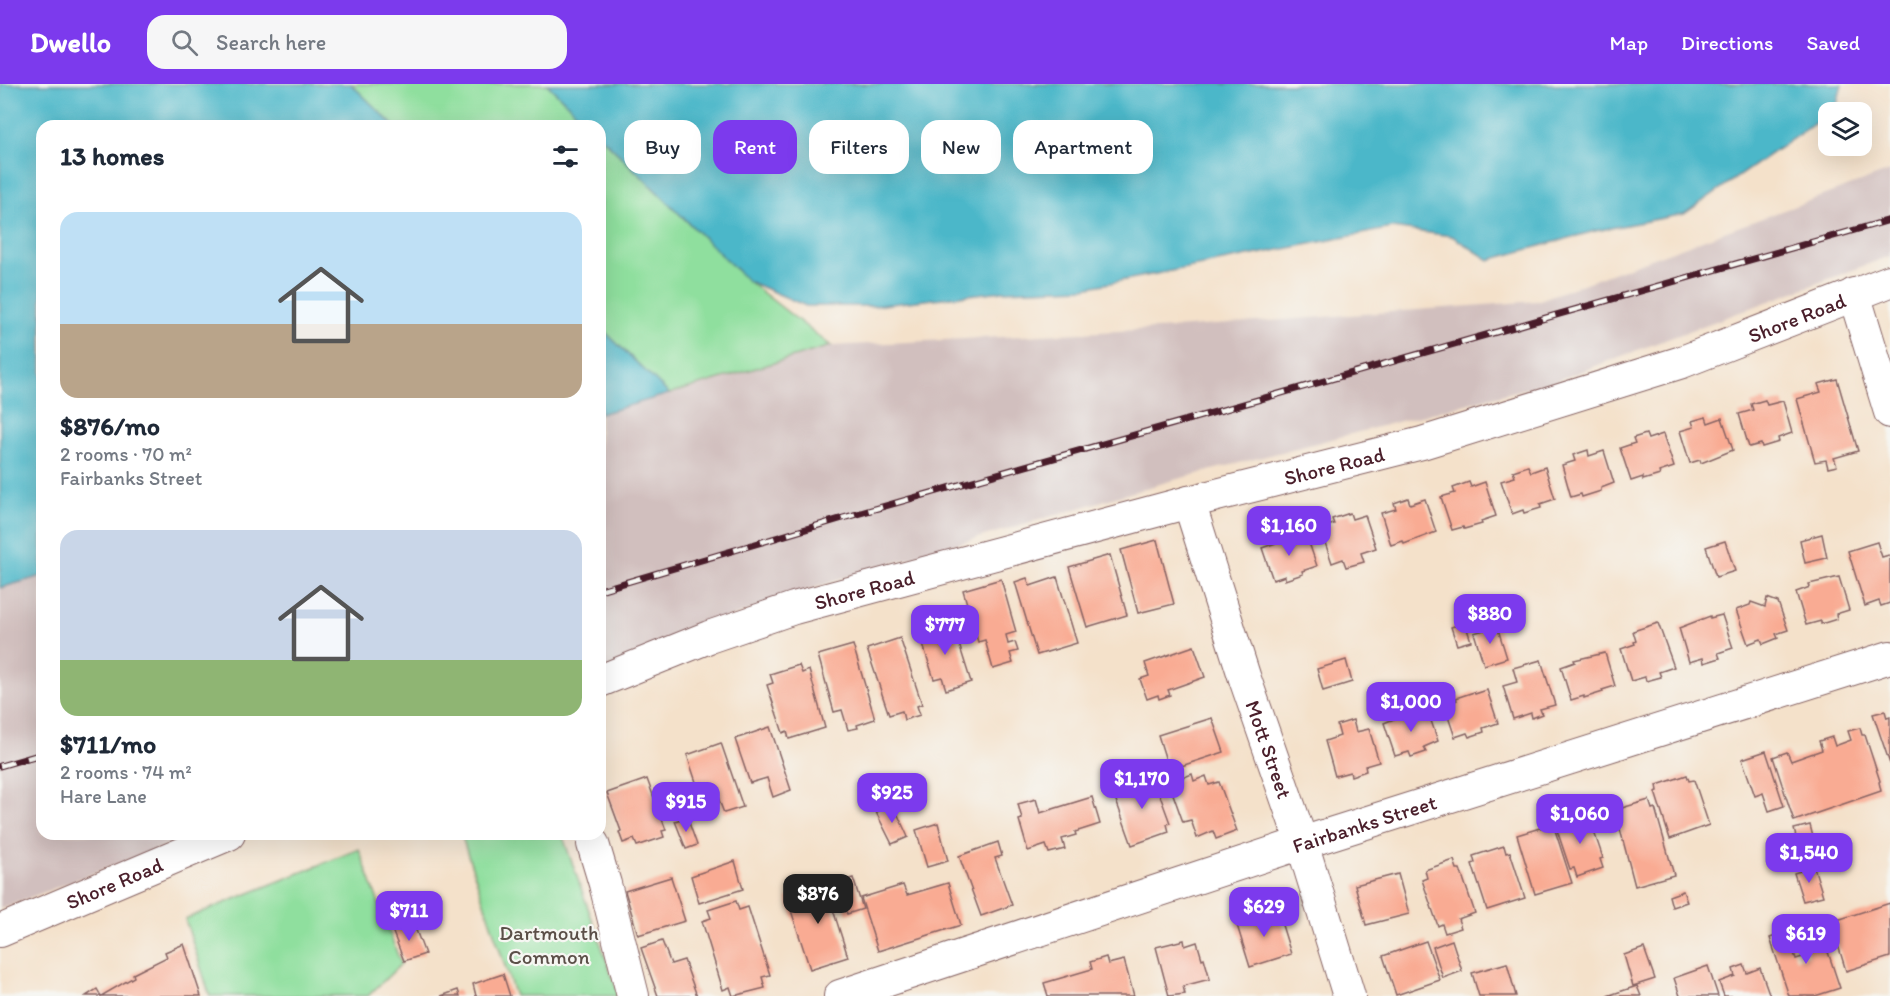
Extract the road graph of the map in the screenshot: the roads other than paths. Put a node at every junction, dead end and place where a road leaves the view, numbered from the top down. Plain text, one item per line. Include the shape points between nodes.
1 (1890, 281) edge
2 (1854, 294) junction
3 (1890, 412) edge
4 (1189, 502) junction
5 (1890, 657) edge
6 (606, 679) edge
7 (215, 840) edge
8 (593, 843) dead end
9 (1302, 843) junction
10 (0, 931) edge
11 (633, 996) edge
12 (840, 996) edge
13 (1349, 996) edge

1 - 2 street, Shore Road
2 - 3 street
2 - 4 street, Shore Road via 1682,362 1422,443
4 - 6 street, Shore Road via 794,608
4 - 9 street, Mott Street
5 - 9 street, Fairbanks Street
7 - 10 street, Shore Road
8 - 11 street
9 - 12 street, Fairbanks Street
9 - 13 street, Mott Street

